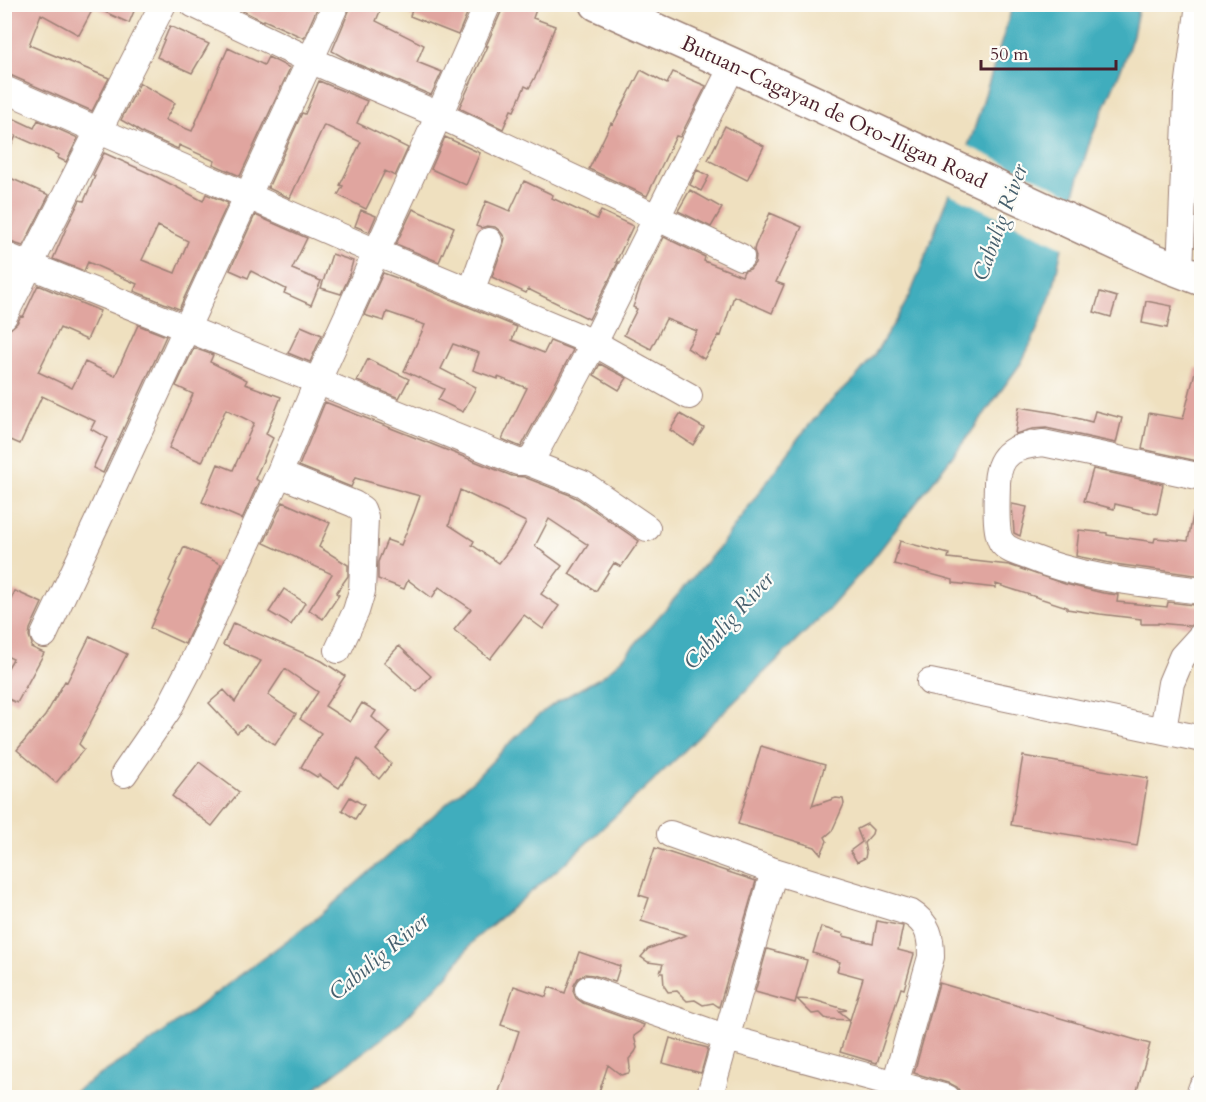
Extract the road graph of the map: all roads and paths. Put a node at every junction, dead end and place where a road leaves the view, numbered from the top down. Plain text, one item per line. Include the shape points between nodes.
1 (163, 4) edge
2 (193, 4) edge
3 (336, 4) edge
4 (488, 4) edge
5 (597, 4) edge
6 (1199, 4) edge
7 (310, 60) junction
8 (733, 65) junction
9 (4, 89) edge
10 (439, 115) junction
11 (99, 130) junction
12 (248, 196) junction
13 (656, 218) junction
14 (489, 241) dead end
15 (376, 252) junction
16 (4, 255) edge
17 (741, 257) dead end
18 (31, 265) junction
19 (1178, 270) edge
20 (471, 292) junction
21 (4, 316) edge
22 (187, 328) junction
23 (594, 343) junction
24 (318, 380) junction
25 (688, 396) dead end
26 (527, 462) junction
27 (279, 474) junction
28 (1202, 477) edge
29 (647, 528) dead end
30 (1202, 591) edge
31 (1202, 634) edge
32 (44, 635) dead end
33 (338, 650) dead end
34 (930, 682) dead end
35 (1163, 730) junction
36 (1202, 739) edge
37 (124, 774) dead end
38 (670, 834) dead end
39 (774, 871) junction
40 (588, 988) dead end
41 (727, 1038) junction
42 (895, 1084) junction
43 (1202, 1087) edge
44 (710, 1098) edge
45 (947, 1098) edge
46 (1198, 1098) edge

1 - 11 street
2 - 7 street
3 - 7 street
4 - 10 street
5 - 8 highway, Butuan-Cagayan de Oro-Iligan Road
6 - 19 street via 1187,96
7 - 10 street
7 - 12 street
8 - 13 street
8 - 19 highway, Butuan-Cagayan de Oro-Iligan Road
9 - 11 street
10 - 13 street
10 - 15 street
11 - 12 street
11 - 18 street
12 - 15 street
12 - 22 street
13 - 17 street
13 - 23 street
14 - 20 street
15 - 20 street
15 - 24 street
16 - 18 street
18 - 21 street
18 - 22 street
20 - 23 street
22 - 24 street
22 - 32 street
23 - 25 street
23 - 26 street
24 - 26 street via 518,462
24 - 27 street
26 - 29 street via 583,484
27 - 33 street via 354,504 365,517 362,591
27 - 37 street via 191,666 168,710
28 - 30 street via 1043,443 1024,446 1004,457 998,470 997,492 998,530 1001,543 1008,549 1051,566 1095,577
31 - 35 street via 1182,657 1171,683
34 - 35 street
35 - 36 street
38 - 39 street
39 - 41 street
39 - 42 street via 911,912 927,927 931,957
40 - 41 street
41 - 42 street
41 - 44 street
42 - 45 street
43 - 46 street

